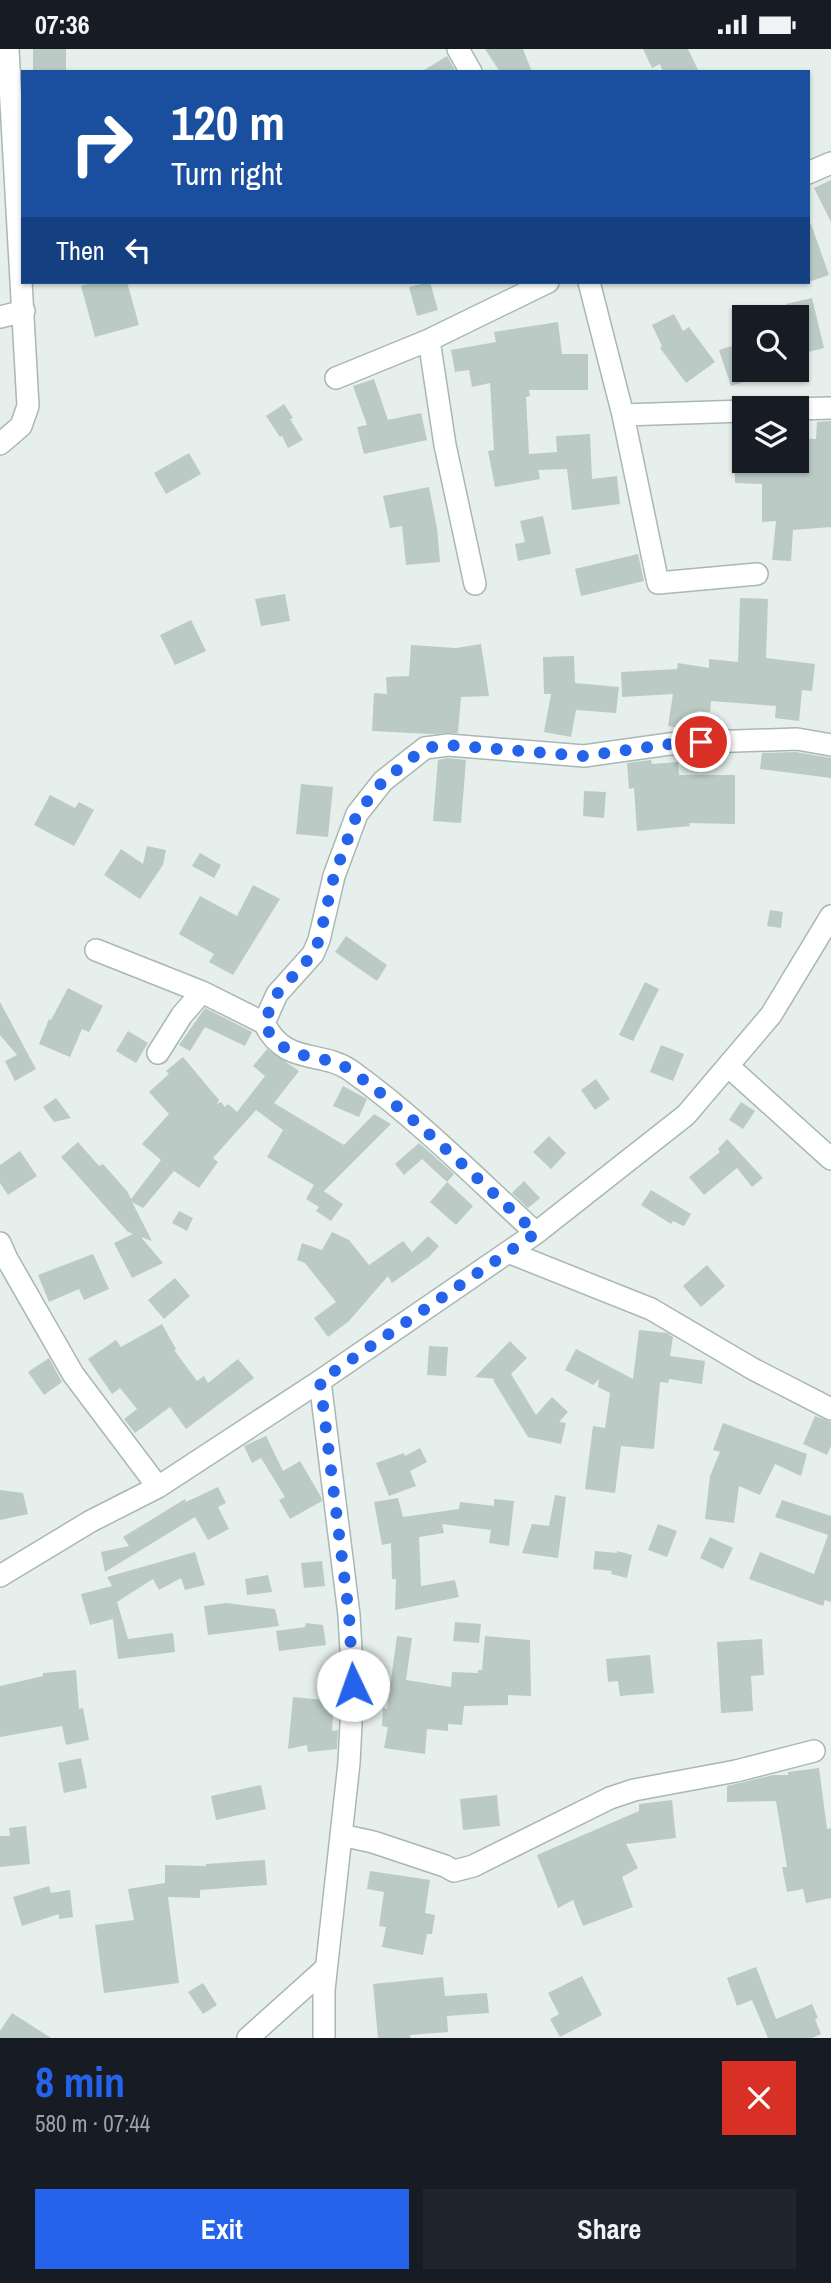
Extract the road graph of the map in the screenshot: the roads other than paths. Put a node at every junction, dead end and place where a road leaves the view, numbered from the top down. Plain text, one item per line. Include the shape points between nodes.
1 (8, 49) edge
2 (458, 49) edge
3 (470, 70) edge
4 (12, 127) edge
5 (831, 163) edge
6 (810, 172) edge
7 (21, 265) edge
8 (22, 284) edge
9 (544, 284) edge
10 (590, 284) edge
11 (24, 311) junction
12 (0, 317) edge
13 (429, 340) junction
14 (336, 378) dead end
15 (831, 408) edge
16 (809, 409) edge
17 (732, 411) edge
18 (623, 415) junction
19 (0, 444) edge
20 (757, 574) dead end
21 (475, 584) dead end
22 (831, 745) edge
23 (831, 916) edge
24 (96, 950) dead end
25 (202, 992) junction
26 (264, 1023) junction
27 (158, 1053) dead end
28 (728, 1066) junction
29 (831, 1159) edge
30 (536, 1233) junction
31 (0, 1243) edge
32 (508, 1252) junction
33 (320, 1381) junction
34 (831, 1409) edge
35 (158, 1487) junction
36 (0, 1576) edge
37 (814, 1751) dead end
38 (341, 1835) junction
39 (326, 1968) junction
40 (248, 2038) edge
41 (324, 2038) edge

1 - 4 street
2 - 3 street
4 - 7 street
5 - 6 street
8 - 11 street
9 - 13 street
10 - 18 street
11 - 12 street
11 - 19 street via 28,405 21,426
13 - 14 street
13 - 21 street via 445,445
15 - 16 street
17 - 18 street
18 - 20 street via 658,583
22 - 26 street via 797,739 677,743 584,756 448,745 425,748 383,781 357,814 313,954 276,995
23 - 28 street via 771,1015
24 - 25 street
25 - 26 street
25 - 27 street
26 - 30 street via 280,1044 304,1057 346,1068 398,1108
28 - 29 street
28 - 30 street via 686,1115
30 - 32 street
31 - 35 street via 73,1374
32 - 33 street
32 - 34 street via 651,1309
33 - 35 street
33 - 38 street via 349,1615 353,1685
35 - 36 street
37 - 38 street via 610,1798 473,1866 454,1871
38 - 39 street
39 - 40 street
39 - 41 street

